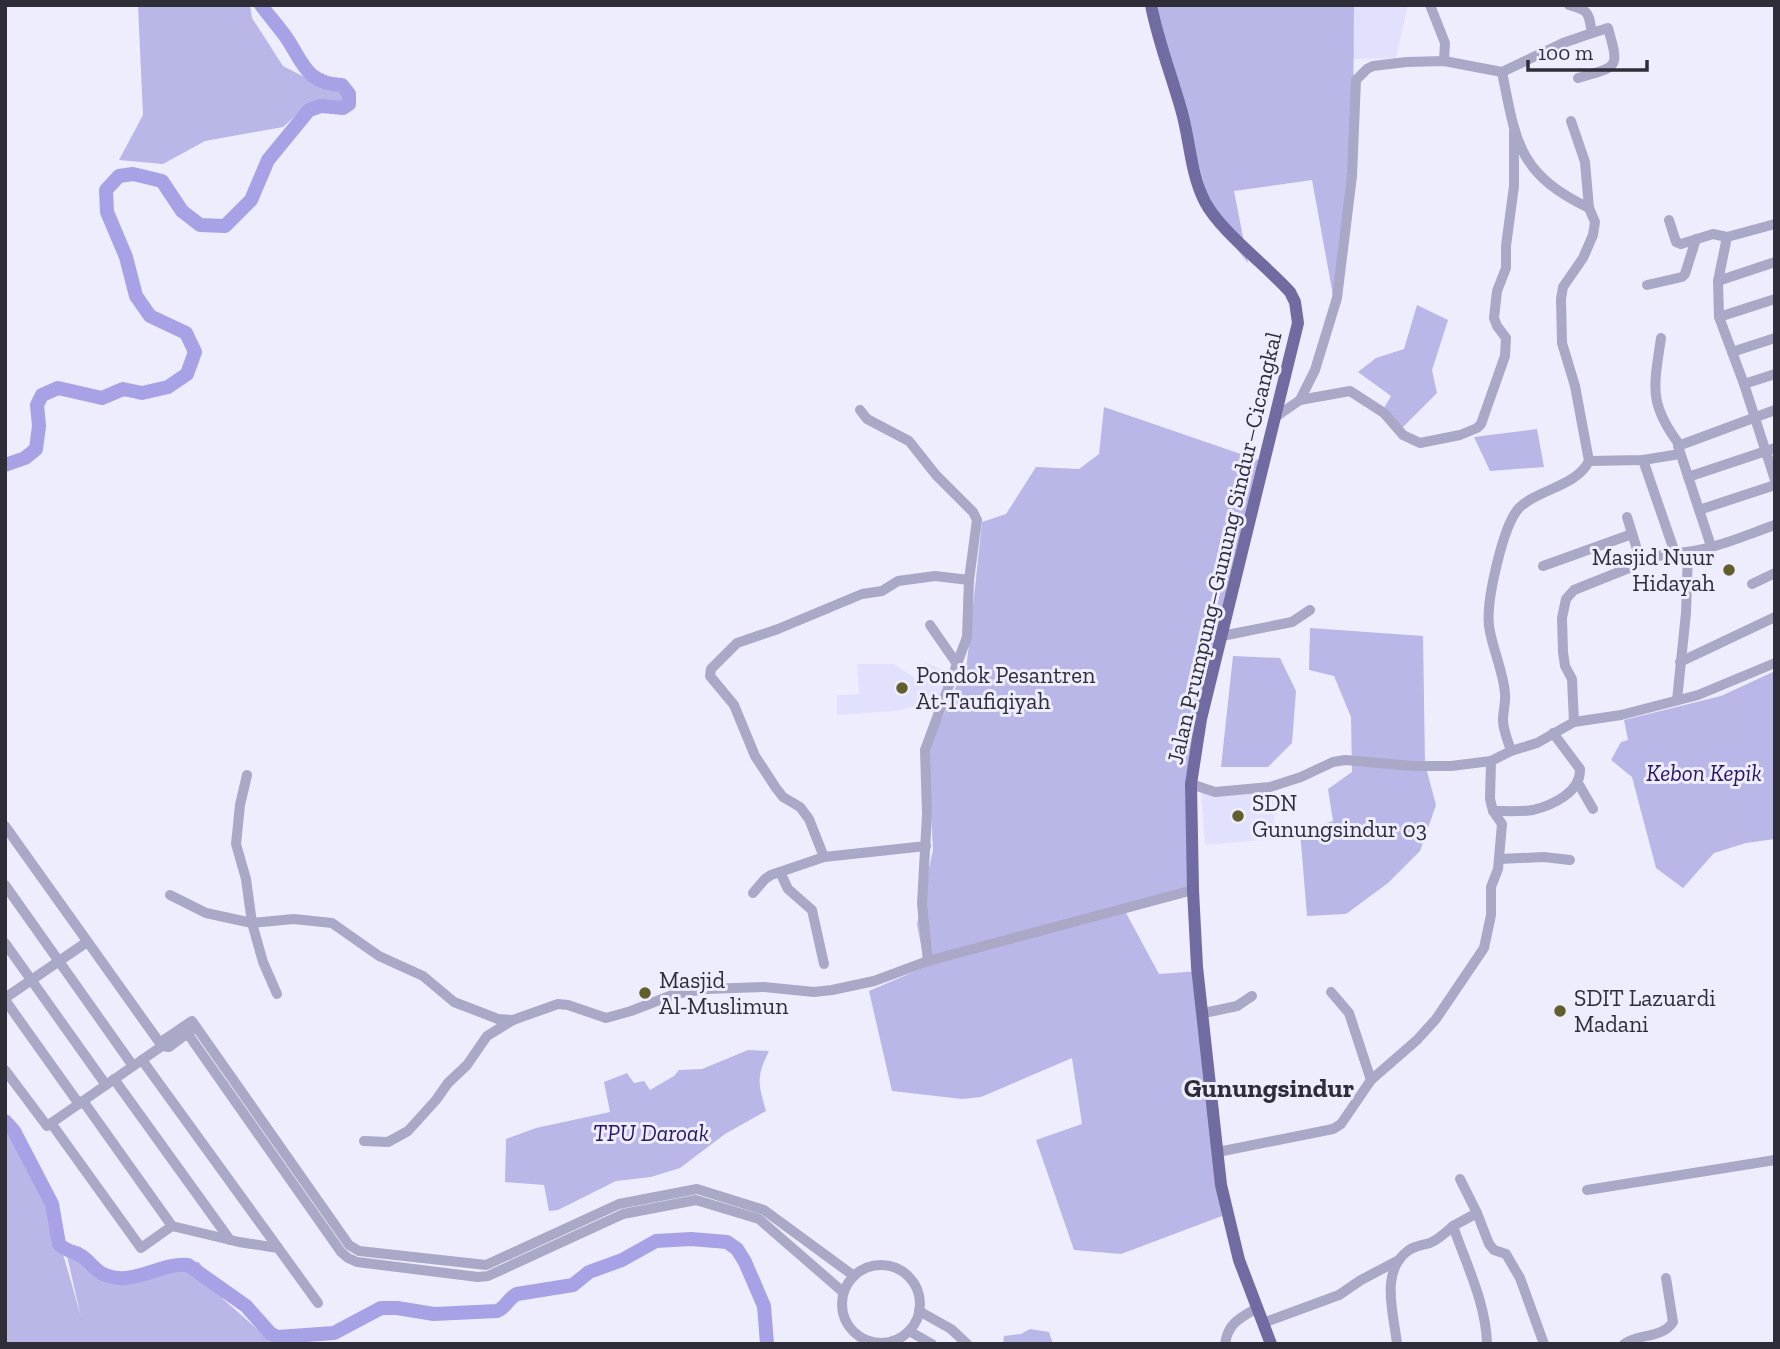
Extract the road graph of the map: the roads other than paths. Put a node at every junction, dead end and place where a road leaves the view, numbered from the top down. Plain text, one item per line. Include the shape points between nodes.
1 (1151, 5) edge
2 (1430, 5) edge
3 (1569, 5) edge
4 (1592, 33) junction
5 (1444, 61) junction
6 (1502, 72) junction
7 (1578, 78) dead end
8 (1571, 121) dead end
9 (1514, 132) junction
10 (1589, 208) junction
11 (1669, 220) dead end
12 (1775, 224) edge
13 (1727, 237) junction
14 (1696, 239) junction
15 (1775, 262) edge
16 (1718, 281) junction
17 (1647, 285) dead end
18 (1775, 299) edge
19 (1719, 317) junction
20 (1661, 338) dead end
21 (1775, 338) edge
22 (1732, 352) junction
23 (1775, 374) edge
24 (1744, 384) junction
25 (1300, 400) junction
26 (860, 410) dead end
27 (1775, 411) edge
28 (1754, 417) junction
29 (1274, 418) junction
30 (1680, 449) junction
31 (1769, 450) edge
32 (1643, 460) junction
33 (1589, 461) junction
34 (1688, 477) junction
35 (1775, 483) edge
36 (1699, 510) junction
37 (1627, 517) dead end
38 (1775, 525) edge
39 (1632, 534) junction
40 (1711, 546) junction
41 (1688, 552) junction
42 (1675, 553) junction
43 (1640, 559) junction
44 (1543, 566) dead end
45 (1775, 573) edge
46 (969, 580) junction
47 (1752, 584) dead end
48 (1310, 610) dead end
49 (1775, 617) edge
50 (930, 625) dead end
51 (1222, 636) junction
52 (1680, 662) junction
53 (1775, 663) edge
54 (957, 664) junction
55 (1677, 700) junction
56 (1574, 722) junction
57 (1553, 733) junction
58 (1511, 751) junction
59 (1491, 761) junction
60 (247, 775) dead end
61 (1578, 783) junction
62 (1191, 784) junction
63 (1593, 809) dead end
64 (1493, 811) junction
65 (5, 827) edge
66 (926, 846) junction
67 (824, 857) junction
68 (1499, 859) junction
69 (1570, 860) dead end
70 (780, 872) junction
71 (5, 885) edge
72 (1193, 890) junction
73 (753, 893) dead end
74 (170, 895) dead end
75 (252, 923) junction
76 (87, 942) junction
77 (5, 943) edge
78 (59, 961) junction
79 (928, 961) junction
80 (824, 964) dead end
81 (32, 980) junction
82 (1331, 992) dead end
83 (277, 994) dead end
84 (1252, 996) dead end
85 (5, 999) edge
86 (1204, 1013) junction
87 (513, 1020) junction
88 (189, 1029) junction
89 (162, 1046) junction
90 (137, 1063) junction
91 (5, 1070) edge
92 (1371, 1080) junction
93 (110, 1082) junction
94 (81, 1102) junction
95 (51, 1123) junction
96 (364, 1141) dead end
97 (1218, 1152) junction
98 (1775, 1160) edge
99 (1460, 1180) dead end
100 (1587, 1190) dead end
101 (1477, 1213) junction
102 (172, 1226) junction
103 (1452, 1226) junction
104 (230, 1240) junction
105 (278, 1248) junction
106 (1398, 1260) junction
107 (854, 1276) junction
108 (1666, 1279) dead end
109 (843, 1293) junction
110 (318, 1303) dead end
111 (1257, 1308) junction
112 (919, 1311) junction
113 (1263, 1323) junction
114 (909, 1331) junction
115 (932, 1344) edge
116 (967, 1344) edge
117 (1225, 1344) edge
118 (1271, 1344) edge
119 (1397, 1344) edge
120 (1487, 1344) edge
121 (1545, 1344) edge
122 (1624, 1344) edge

1 - 29 main road, Jalan Prumpung–Gunung Sindur–Cicangkal via 1205,202 1295,302 1296,337
2 - 5 street via 1445,43
3 - 4 street via 1589,13
4 - 6 street
4 - 7 street via 1608,28 1615,64
5 - 6 street
5 - 25 street via 1373,66 1356,80 1352,176 1337,298 1315,370
6 - 9 street
8 - 10 street via 1585,162
9 - 10 street via 1523,154 1542,177
9 - 25 street via 1506,268 1494,318 1507,345 1481,424 1460,435 1420,443 1350,391
10 - 33 street via 1595,222 1593,235 1560,299 1562,342
11 - 14 street via 1676,242
12 - 13 street
13 - 14 street via 1713,234
13 - 16 street
14 - 17 street via 1682,277
15 - 16 street
16 - 19 street
18 - 19 street
19 - 22 street
20 - 30 street via 1656,404
21 - 22 street
22 - 24 street
23 - 24 street
24 - 28 street
25 - 29 street
26 - 46 street via 867,419 909,441 973,512 977,520
27 - 28 street
28 - 30 street
28 - 31 street
29 - 51 main road, Jalan Prumpung–Gunung Sindur–Cicangkal
30 - 32 street
30 - 34 street
31 - 34 street
31 - 35 street
32 - 33 street
32 - 42 street
33 - 58 street via 1568,481 1521,506 1510,519 1489,625 1505,694 1503,722
34 - 36 street
35 - 36 street
36 - 40 street
37 - 39 street
38 - 40 street
39 - 43 street
39 - 44 street
40 - 41 street
41 - 42 street
41 - 52 street
42 - 43 street
43 - 56 street via 1566,598 1563,652 1572,679
45 - 47 street
46 - 54 street via 967,637
46 - 67 street via 934,576 898,581 882,591 862,594 737,643 711,669 710,676 734,705 755,756 775,788 809,819
48 - 51 street via 1292,622
49 - 52 street
50 - 54 street
51 - 62 main road, Jalan Prumpung–Gunung Sindur–Cicangkal
52 - 55 street
53 - 55 street
54 - 66 street via 925,750
55 - 56 street
56 - 57 street
57 - 58 street
57 - 61 street via 1580,769
58 - 59 street
59 - 62 street via 1413,766 1345,760 1270,787 1215,792
59 - 64 street
60 - 75 street via 236,844
61 - 63 street
61 - 64 street via 1568,795 1533,810
62 - 72 main road, Jalan Prumpung–Gunung Sindur–Cicangkal
64 - 68 street via 1502,824
65 - 76 street
66 - 67 street
66 - 79 street via 922,904
67 - 70 street
68 - 69 street
68 - 92 street via 1483,948 1436,1019
70 - 73 street via 765,879
70 - 80 street via 788,889 812,910
71 - 78 street
72 - 79 street
72 - 86 main road, Jalan Prumpung–Gunung Sindur–Cicangkal
74 - 75 street via 206,913
75 - 83 street
75 - 87 street via 294,919 332,923 379,956 423,976 454,1002
76 - 78 street
76 - 89 street
77 - 81 street
78 - 81 street
78 - 90 street
79 - 87 street via 874,981 832,990 706,989 675,994 606,1018 558,1004
81 - 85 street
81 - 93 street
82 - 92 street via 1349,1013
84 - 86 street via 1237,1006
85 - 94 street
86 - 97 main road, Jalan Prumpung–Gunung Sindur–Cicangkal
87 - 96 street via 486,1037 408,1131 388,1142
88 - 89 street via 169,1047
88 - 107 street via 349,1245 359,1251 485,1265 620,1204 696,1189 764,1210
88 - 109 street via 341,1252 356,1262 488,1276 623,1214 696,1200 759,1219
89 - 90 street
90 - 93 street
90 - 105 street
91 - 95 street via 47,1126
92 - 97 street via 1333,1129
93 - 94 street
93 - 104 street
94 - 95 street
94 - 102 street
95 - 102 street via 141,1248
97 - 111 main road, Jalan Prumpung–Gunung Sindur–Cicangkal via 1234,1244
98 - 100 street
99 - 101 street
101 - 103 street
101 - 121 street via 1489,1244 1506,1254 1520,1278
102 - 104 street
103 - 106 street
103 - 120 street via 1482,1305
104 - 105 street
105 - 110 street
106 - 113 street via 1339,1295
106 - 119 street via 1390,1293
107 - 109 street
107 - 112 street via 880,1265 902,1272 916,1289
108 - 122 street via 1670,1327
109 - 114 street via 847,1323 861,1338 881,1343
111 - 113 main road, Jalan Prumpung–Gunung Sindur–Cicangkal
111 - 117 street via 1227,1331
112 - 114 street
112 - 116 street
113 - 118 main road, Jalan Prumpung–Gunung Sindur–Cicangkal
114 - 115 street

